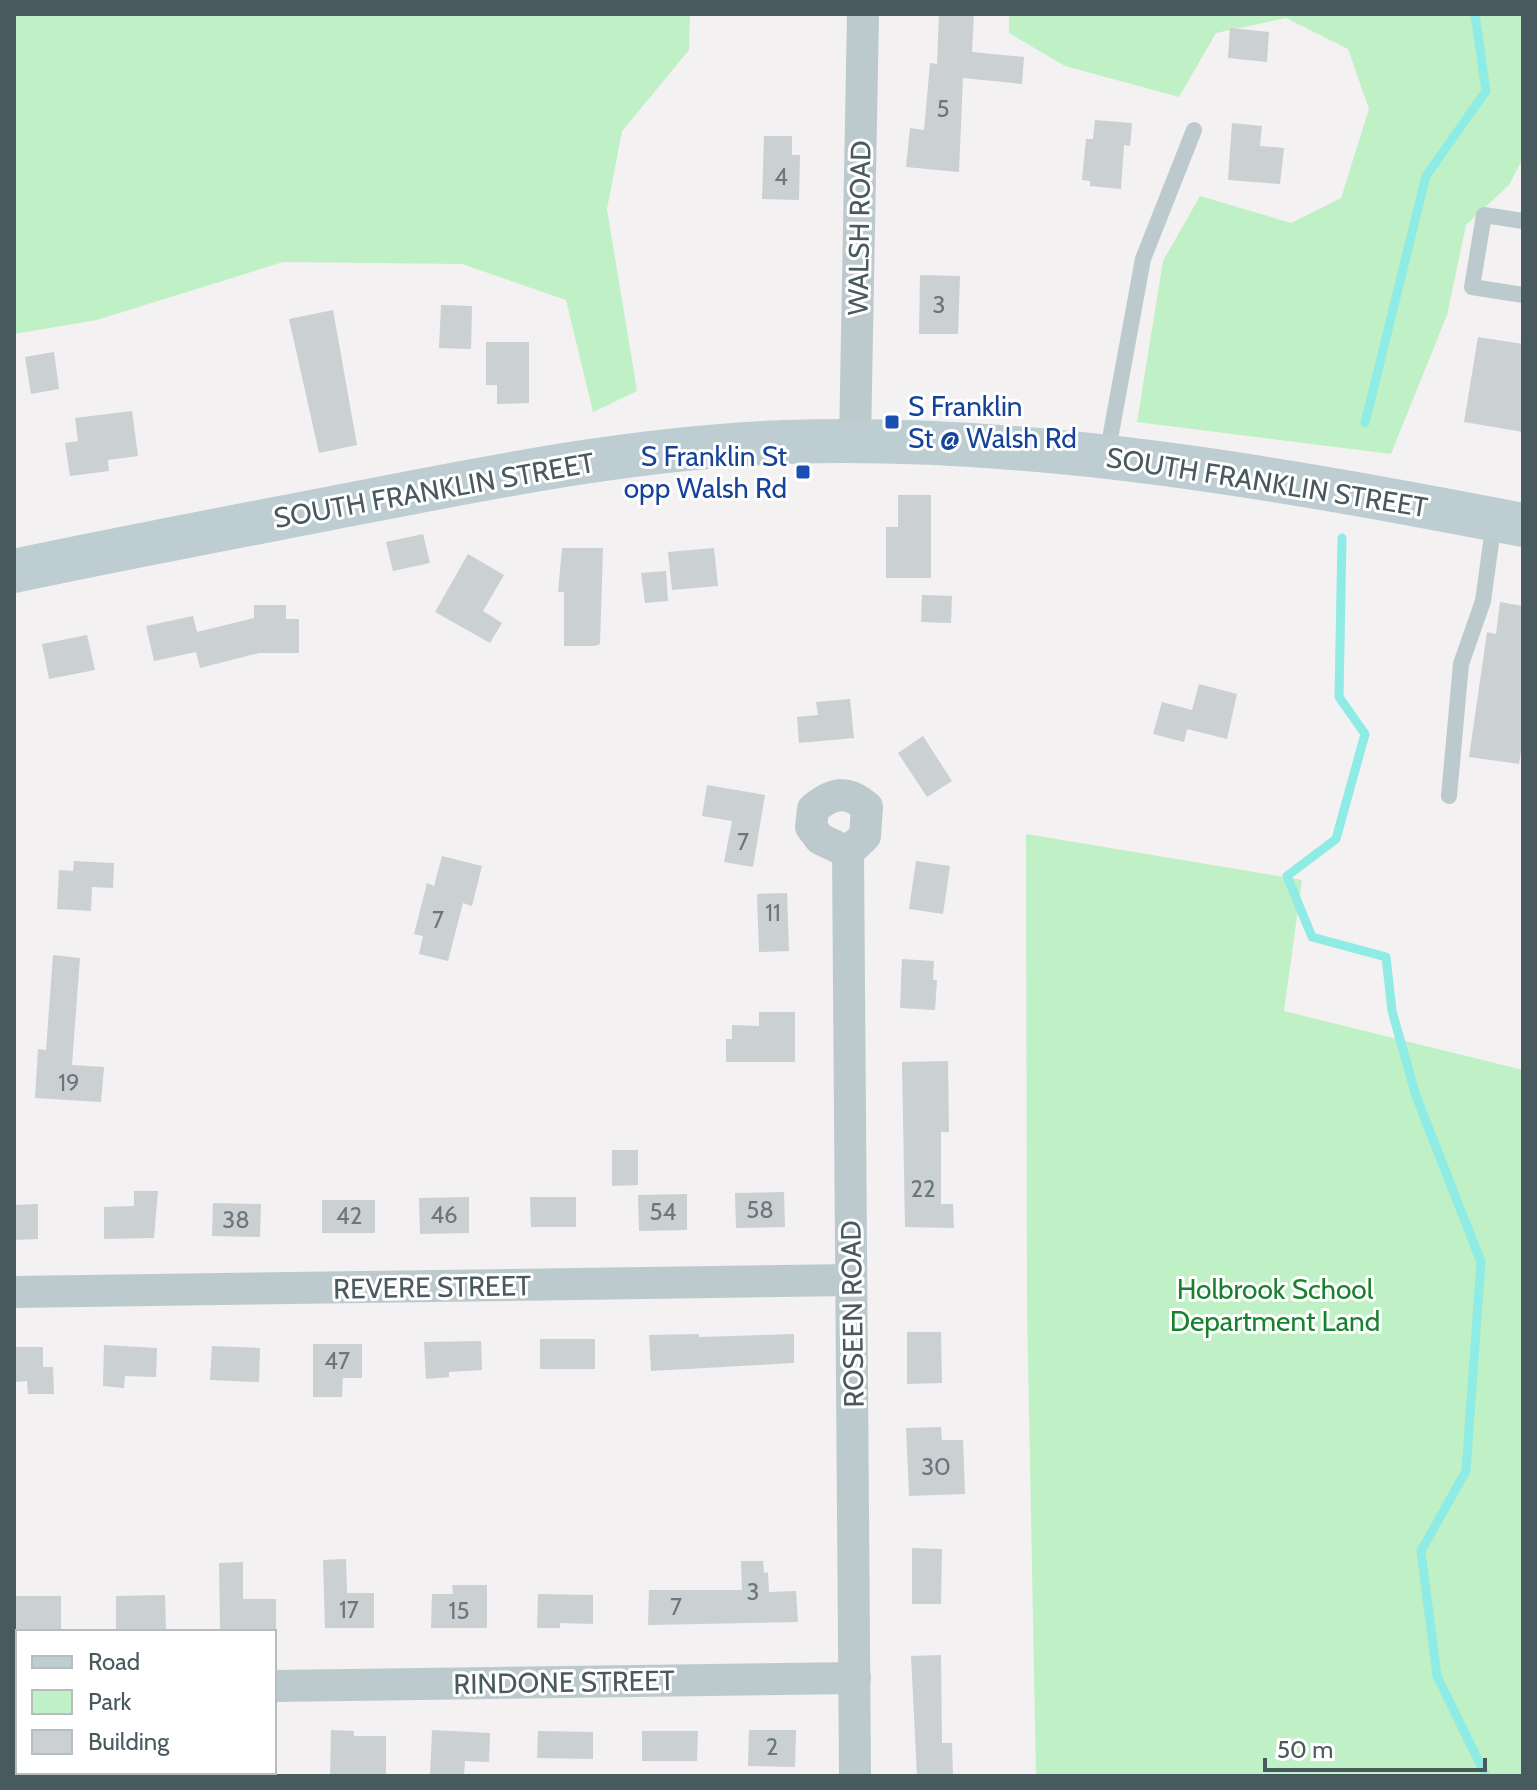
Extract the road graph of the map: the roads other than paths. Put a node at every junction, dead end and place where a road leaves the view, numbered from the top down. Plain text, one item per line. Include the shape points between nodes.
1 (863, 14) edge
2 (1194, 130) dead end
3 (1523, 221) edge
4 (1523, 295) edge
5 (855, 441) junction
6 (1107, 456) junction
7 (1509, 522) edge
8 (14, 571) edge
9 (1449, 796) dead end
10 (848, 852) dead end
11 (850, 1280) junction
12 (14, 1292) edge
13 (855, 1678) junction
14 (276, 1686) edge
15 (855, 1776) edge

1 - 5 street, WALSH ROAD
2 - 6 lane via 1143,259
3 - 4 lane via 1484,215 1472,287
5 - 6 main road, SOUTH FRANKLIN STREET
5 - 8 main road, SOUTH FRANKLIN STREET via 614,457
6 - 7 main road, SOUTH FRANKLIN STREET via 1283,479
7 - 9 lane via 1461,664
10 - 11 street, ROSEEN ROAD
11 - 12 street, REVERE STREET
11 - 13 street, ROSEEN ROAD
13 - 14 street, RINDONE STREET
13 - 15 street, ROSEEN ROAD

